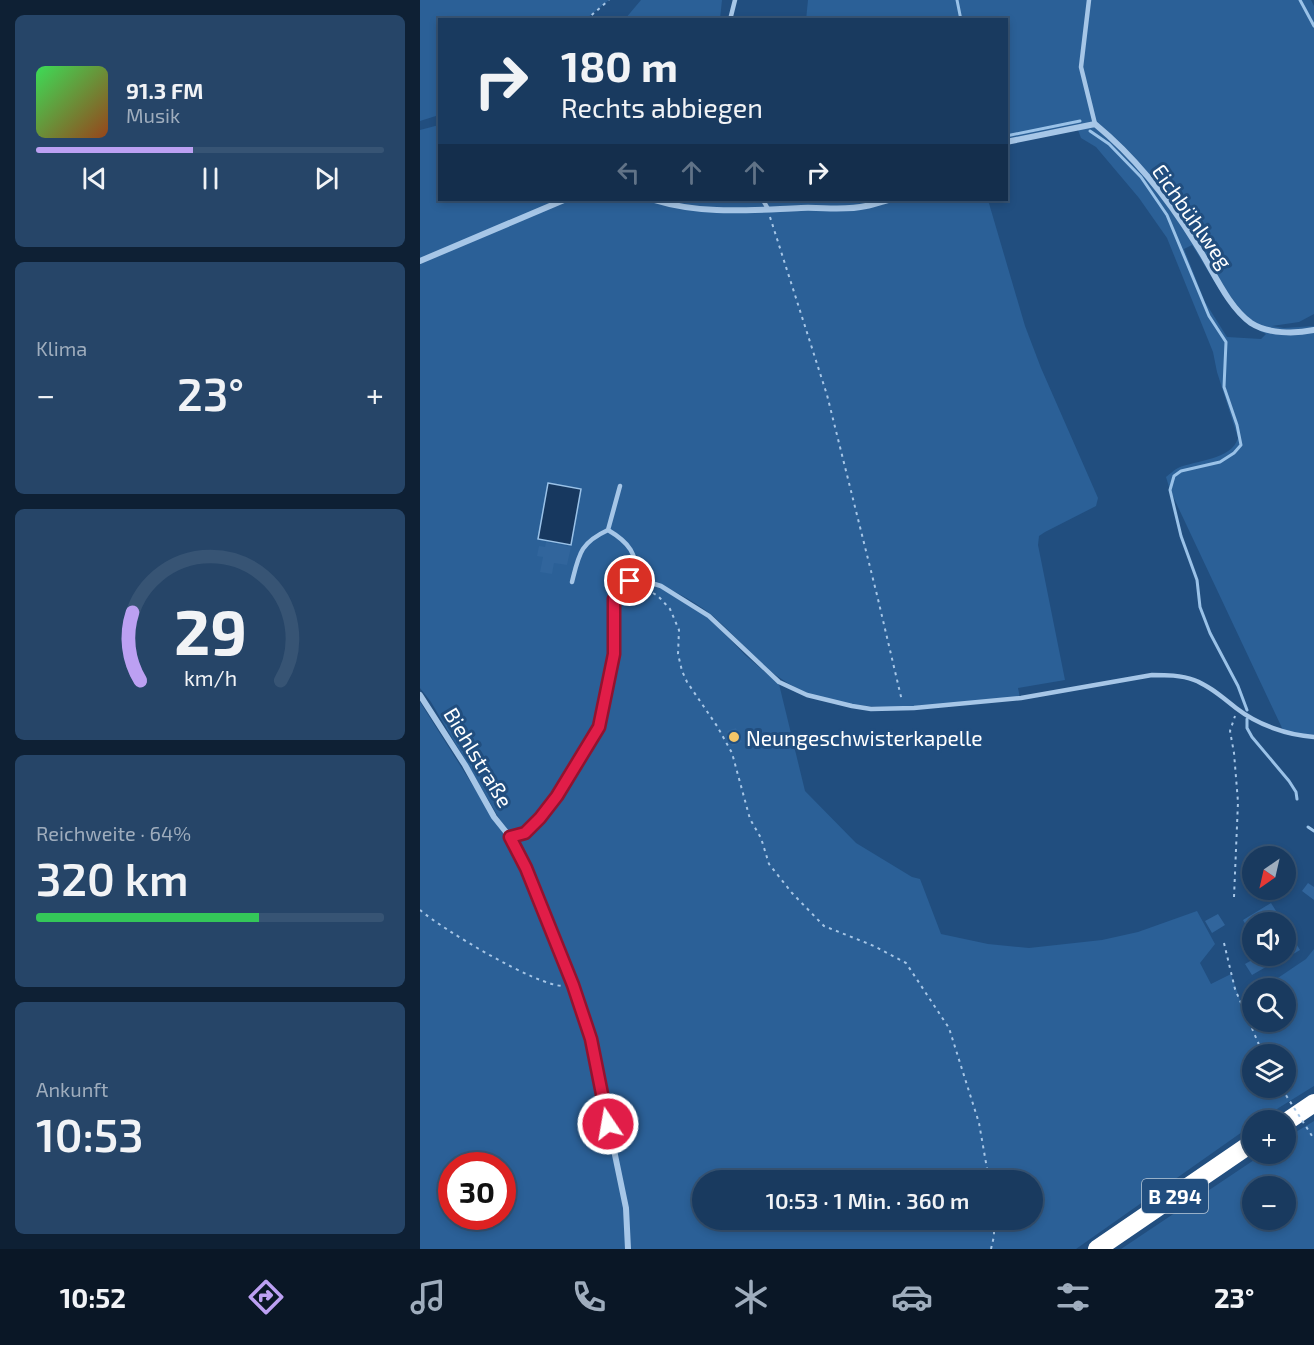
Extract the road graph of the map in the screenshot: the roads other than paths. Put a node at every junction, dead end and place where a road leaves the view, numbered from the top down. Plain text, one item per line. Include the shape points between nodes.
1 (735, 0) edge
2 (1089, 0) edge
3 (730, 18) edge
4 (1095, 124) junction
5 (1008, 142) edge
6 (562, 201) edge
7 (657, 201) edge
8 (764, 201) edge
9 (884, 201) edge
10 (768, 209) junction
11 (420, 261) edge
12 (1314, 330) edge
13 (620, 486) dead end
14 (608, 530) junction
15 (638, 579) junction
16 (572, 582) dead end
17 (420, 695) edge
18 (1314, 737) edge
19 (510, 837) junction
20 (1314, 1103) edge
21 (1296, 1115) edge
22 (1242, 1150) edge
23 (628, 1249) edge
24 (1097, 1249) edge

1 - 3 lane
2 - 4 lane via 1081,67
4 - 5 street
4 - 12 street, Eichbühlweg via 1151,180 1245,318 1267,330
6 - 11 street
7 - 10 street via 727,212
8 - 10 lane
9 - 10 street via 847,208
13 - 14 lane
14 - 15 lane via 624,539 636,559
14 - 16 lane via 591,537 581,552
15 - 18 lane via 661,586 710,616 779,682 835,703 871,709 1021,698 1152,675 1193,679 1258,722
15 - 19 lane via 621,587 614,599 614,654 599,727 540,818 525,833
17 - 19 street, Biehlstraße
19 - 23 street, Biehlstraße via 573,985 593,1049 626,1208
20 - 21 highway
22 - 24 highway, B 294

